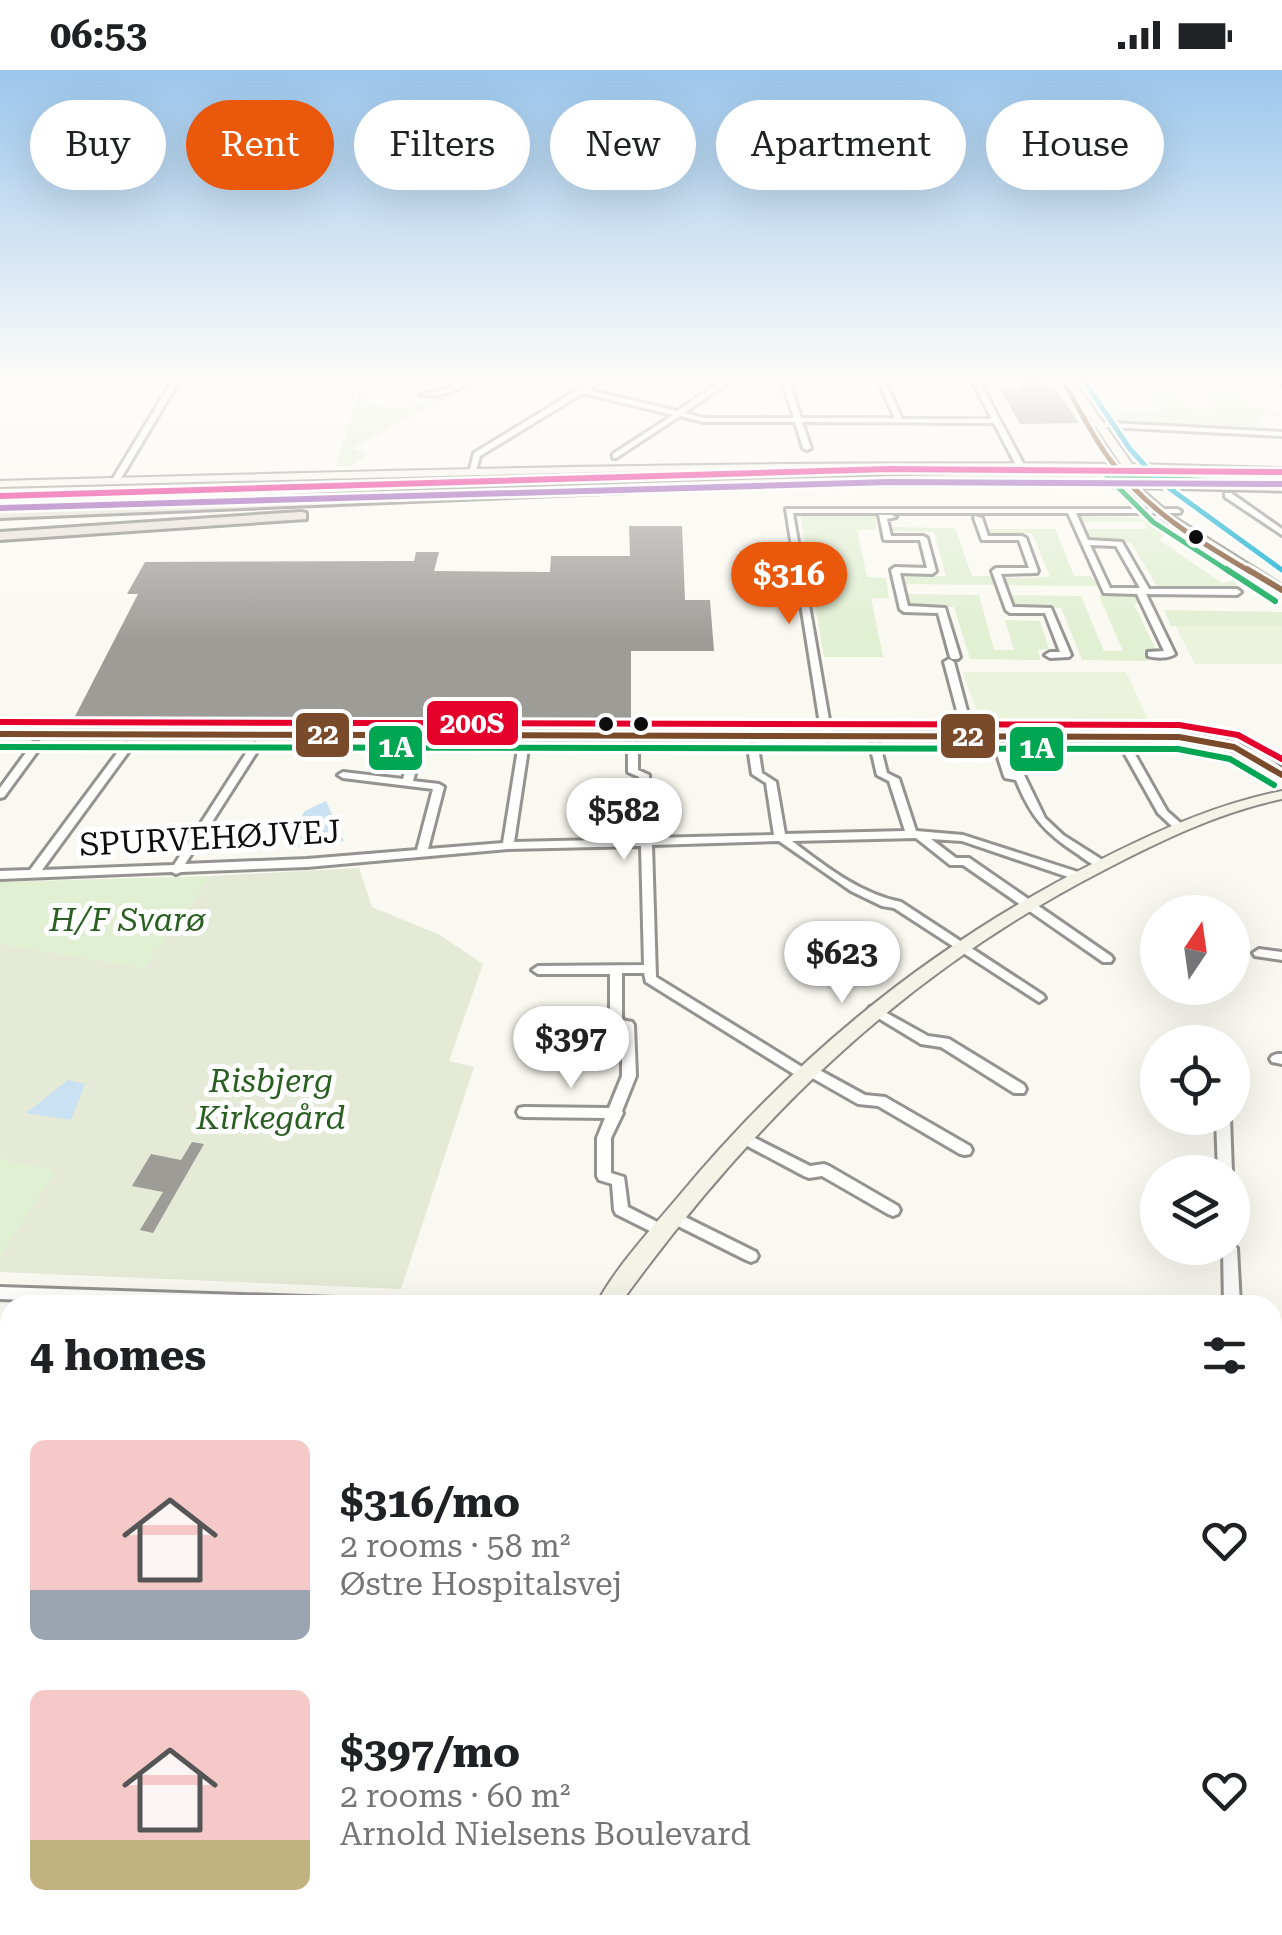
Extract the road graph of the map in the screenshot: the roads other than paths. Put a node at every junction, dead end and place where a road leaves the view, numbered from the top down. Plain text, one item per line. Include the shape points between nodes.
1 (123, 468) edge
2 (473, 468) edge
3 (567, 468) edge
4 (1123, 468) joint
5 (1125, 468) edge
6 (472, 471) junction
7 (1282, 471) edge
8 (116, 480) junction
9 (1282, 483) edge
10 (0, 484) edge
11 (926, 484) joint
12 (617, 495) junction
13 (1228, 495) dead end
14 (258, 502) junction
15 (0, 503) edge
16 (1176, 510) junction
17 (1161, 512) junction
18 (0, 514) edge
19 (1073, 516) junction
20 (978, 518) junction
21 (0, 523) edge
22 (1282, 533) edge
23 (0, 536) edge
24 (1085, 542) junction
25 (1282, 588) edge
26 (1143, 591) junction
27 (1237, 592) dead end
28 (1151, 654) dead end
29 (1050, 655) dead end
30 (0, 734) edge
31 (827, 737) junction
32 (968, 737) junction
33 (633, 744) dead end
34 (37, 745) dead end
35 (999, 745) dead end
36 (255, 746) dead end
37 (875, 746) dead end
38 (127, 747) dead end
39 (753, 747) dead end
40 (1127, 748) dead end
41 (523, 749) dead end
42 (414, 759) dead end
43 (344, 775) dead end
44 (1282, 775) edge
45 (408, 781) junction
46 (0, 795) edge
47 (1282, 795) edge
48 (1180, 828) junction
49 (914, 834) junction
50 (780, 837) junction
51 (644, 840) junction
52 (508, 846) junction
53 (422, 852) junction
54 (1100, 864) junction
55 (176, 870) junction
56 (33, 874) junction
57 (0, 875) edge
58 (1077, 876) junction
59 (1026, 903) junction
60 (959, 944) junction
61 (1259, 953) dead end
62 (1282, 956) edge
63 (1107, 959) dead end
64 (538, 970) dead end
65 (616, 970) junction
66 (649, 974) junction
67 (1040, 998) dead end
68 (874, 1010) junction
69 (805, 1071) junction
70 (1019, 1089) dead end
71 (524, 1112) dead end
72 (616, 1113) junction
73 (742, 1137) junction
74 (965, 1150) dead end
75 (892, 1210) dead end
76 (667, 1224) junction
77 (750, 1256) dead end
78 (1231, 1265) edge
79 (0, 1293) edge
80 (56, 1295) edge
81 (614, 1295) edge
82 (1232, 1295) edge

1 - 8 street
2 - 6 street
3 - 6 street
4 - 16 street
4 - 17 street, bridge
5 - 7 street
6 - 8 street
8 - 10 street
9 - 11 main road
9 - 14 highway via 923,475
11 - 12 highway
12 - 21 highway
12 - 23 highway
13 - 22 street
14 - 15 highway
14 - 18 highway
16 - 17 street
16 - 25 street
17 - 19 street
17 - 25 street
19 - 20 street
19 - 24 street
19 - 31 street via 789,511
20 - 29 street via 985,538 1022,538 1034,571 996,571 1010,610 1048,610 1066,655
20 - 32 street via 882,517 887,538 923,538 932,571 895,570 904,609 942,610
24 - 26 street via 1119,544
24 - 26 street via 1107,591
26 - 27 street
26 - 28 street via 1170,654
30 - 31 street
31 - 32 street
32 - 44 street via 1201,739 1244,751
33 - 51 street via 633,772 644,775
34 - 46 street
35 - 54 street via 1009,776 1020,777 1042,825
36 - 55 street
37 - 49 street
38 - 56 street
39 - 50 street via 757,774 771,782
40 - 48 street via 1163,812
41 - 52 street
42 - 45 street
43 - 45 street, SPURVEHØJVEJ
45 - 53 street via 438,787
47 - 48 street
48 - 54 street
49 - 50 street, SPURVEHØJVEJ
49 - 58 street, SPURVEHØJVEJ via 963,838
49 - 59 street
50 - 51 street, SPURVEHØJVEJ
50 - 60 street via 832,878 884,906 897,906
51 - 52 street, SPURVEHØJVEJ
51 - 66 street
52 - 53 street, SPURVEHØJVEJ
53 - 55 street, SPURVEHØJVEJ
54 - 58 street
55 - 56 street, SPURVEHØJVEJ
56 - 57 street, SPURVEHØJVEJ
58 - 59 street
59 - 60 street
59 - 63 street
60 - 67 street
60 - 68 street
61 - 62 street
64 - 65 street
65 - 66 street
65 - 72 street via 616,1025 628,1025 628,1076
66 - 69 street
68 - 69 street
68 - 70 street via 926,1041 944,1042
69 - 73 street
69 - 74 street via 863,1100 880,1101
71 - 72 street
72 - 76 street via 604,1138 604,1176 619,1181 621,1210
73 - 75 street via 809,1172 824,1170
73 - 76 street
76 - 77 street
76 - 81 street
78 - 82 street
79 - 80 street

